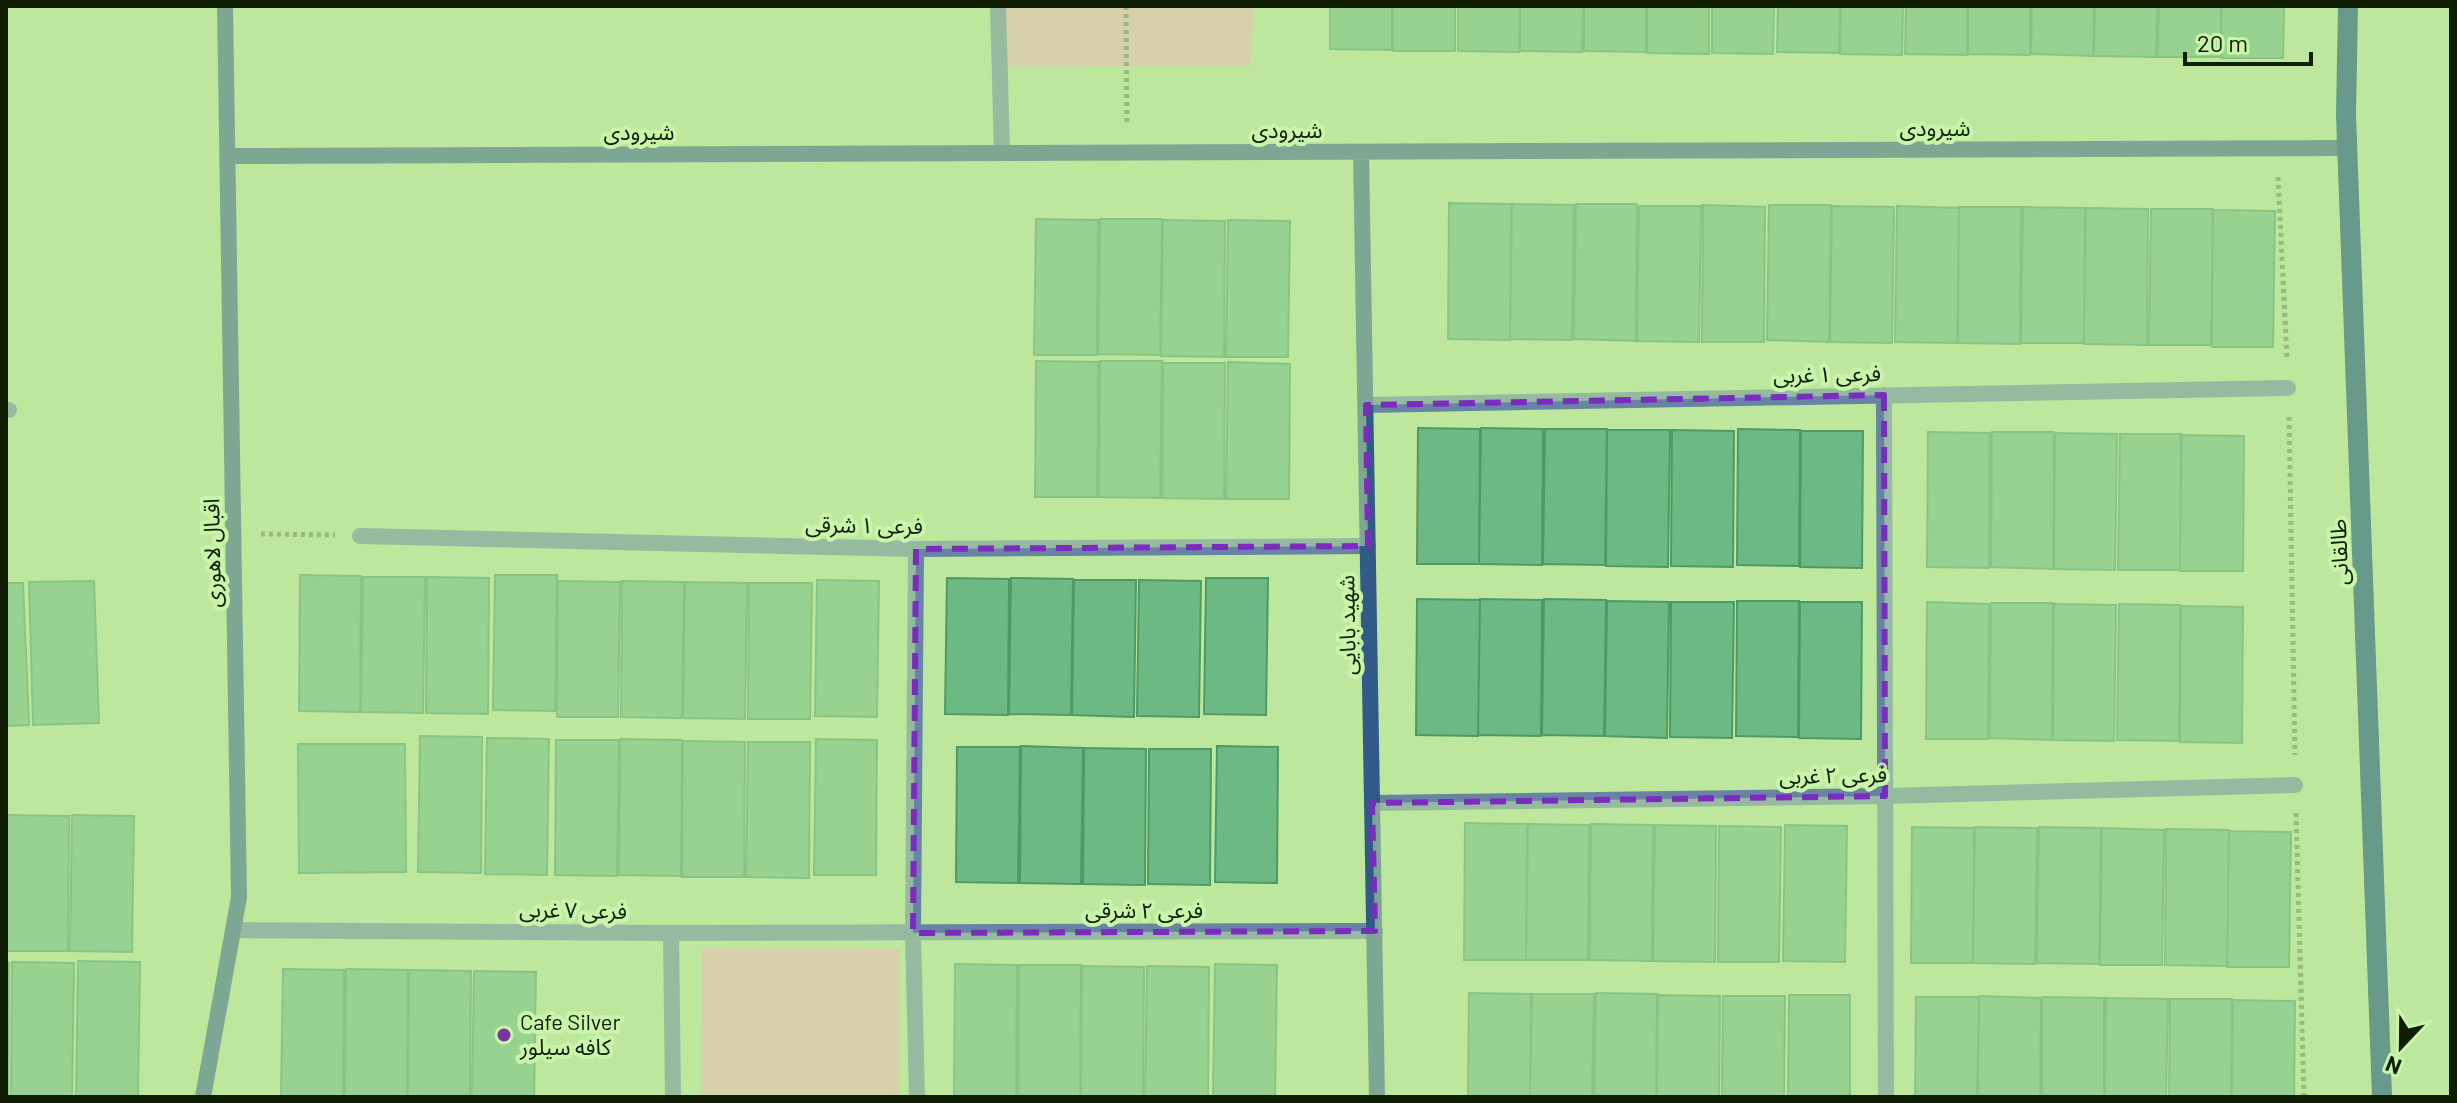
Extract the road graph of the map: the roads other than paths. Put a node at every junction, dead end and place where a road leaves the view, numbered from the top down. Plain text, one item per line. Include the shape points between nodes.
1 (225, 6) edge
2 (998, 6) edge
3 (2348, 6) edge
4 (2348, 148) junction
5 (1361, 152) junction
6 (1002, 153) junction
7 (227, 156) junction
8 (2288, 388) road end
9 (1884, 395) junction
10 (1366, 405) junction
11 (360, 536) road end
12 (1368, 546) junction
13 (916, 549) junction
14 (2295, 785) road end
15 (1885, 796) junction
16 (1372, 803) junction
17 (233, 930) junction
18 (1375, 931) junction
19 (671, 933) junction
20 (913, 933) junction
21 (203, 1097) edge
22 (673, 1097) edge
23 (917, 1097) edge
24 (1377, 1097) edge
25 (1886, 1097) edge
26 (2382, 1097) edge

1 - 7 street, اقبال لاهوری
2 - 6 street
3 - 4 main road, طالقانی
4 - 5 street, شیرودی
4 - 26 main road, طالقانی
5 - 6 street, شیرودی
5 - 10 street, شهید بابایی
6 - 7 street, شیرودی
7 - 17 street, اقبال لاهوری via 239,897
8 - 9 street, فرعی ۱ غربی
9 - 10 street, فرعی ۱ غربی
9 - 15 street
10 - 12 street, شهید بابایی
11 - 13 street, فرعی ۱ شرقی
12 - 13 street, فرعی ۱ شرقی
12 - 16 street, شهید بابایی
13 - 20 street
14 - 15 street, فرعی ۲ غربی
15 - 16 street, فرعی ۲ غربی
15 - 25 street
16 - 18 street, شهید بابایی
17 - 19 street, فرعی ۷ غربی
17 - 21 street, اقبال لاهوری
18 - 20 street, فرعی ۲ شرقی
18 - 24 street, شهید بابایی
19 - 20 street, فرعی ۷ غربی
19 - 22 street
20 - 23 street

